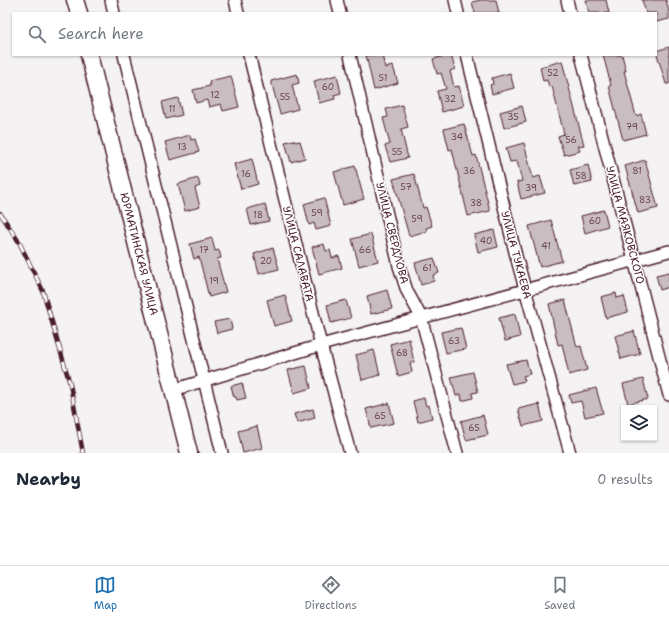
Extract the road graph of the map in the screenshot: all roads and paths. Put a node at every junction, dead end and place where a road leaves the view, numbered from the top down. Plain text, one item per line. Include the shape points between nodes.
1 (75, 0) edge
2 (111, 0) edge
3 (235, 0) edge
4 (337, 0) edge
5 (455, 0) edge
6 (567, 0) edge
7 (79, 12) edge
8 (114, 12) edge
9 (238, 12) edge
10 (340, 12) edge
11 (458, 12) edge
12 (570, 12) edge
13 (89, 56) edge
14 (124, 56) edge
15 (249, 56) edge
16 (350, 56) edge
17 (467, 56) edge
18 (581, 56) edge
19 (669, 251) edge
20 (634, 260) junction
21 (525, 290) junction
22 (421, 317) junction
23 (321, 344) junction
24 (205, 380) junction
25 (173, 390) junction
26 (669, 394) edge
27 (189, 453) edge
28 (222, 453) edge
29 (350, 453) edge
30 (457, 453) edge
31 (570, 453) edge

1 - 7 main road
2 - 8 street
3 - 9 street
4 - 10 street
5 - 11 street
6 - 12 street
13 - 25 main road, ЮРМАТИНСКАЯ УЛИЦА
14 - 24 street
15 - 23 street, УЛИЦА САЛАВАТА
16 - 22 street, УЛИЦА СВЕРДЛОВА via 399,266 407,291
17 - 21 street, УЛИЦА ТУКАЕВА
18 - 20 street, УЛИЦА МАЯКОВСКОГО
19 - 20 street
20 - 21 street
20 - 26 street, УЛИЦА МАЯКОВСКОГО
21 - 22 street
21 - 31 street, УЛИЦА ТУКАЕВА
22 - 23 street
22 - 30 street, УЛИЦА СВЕРДЛОВА
23 - 24 street
23 - 29 street, УЛИЦА САЛАВАТА
24 - 25 street
24 - 28 street
25 - 27 main road, ЮРМАТИНСКАЯ УЛИЦА

